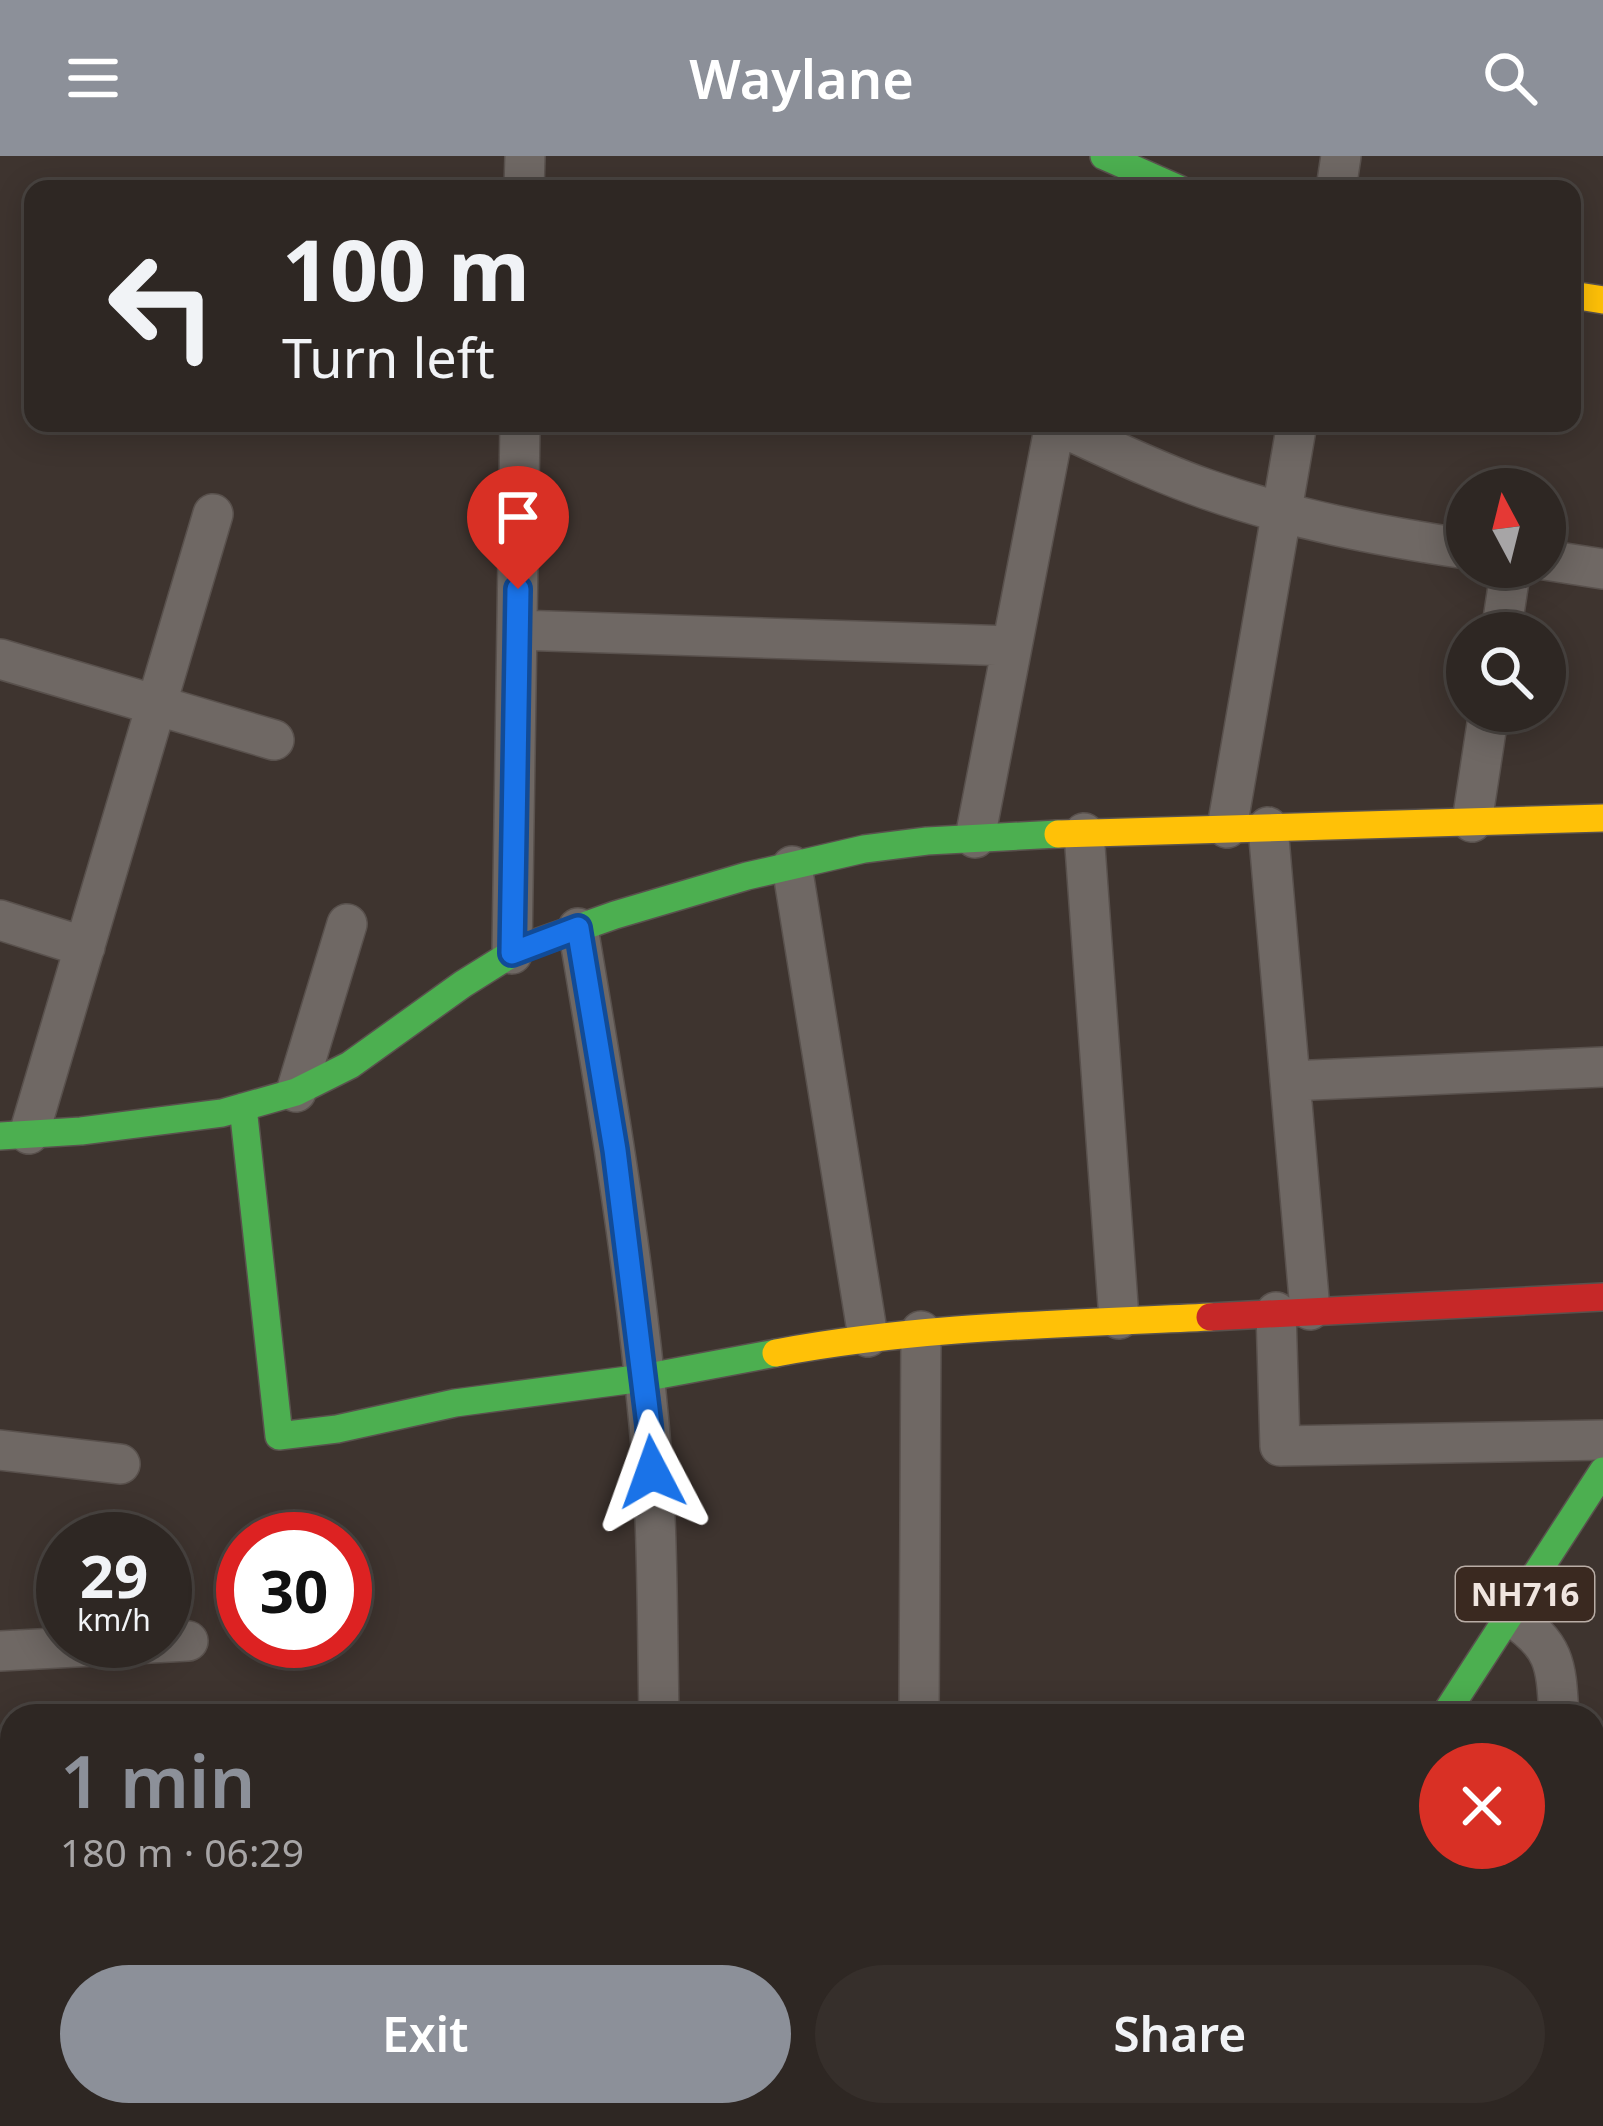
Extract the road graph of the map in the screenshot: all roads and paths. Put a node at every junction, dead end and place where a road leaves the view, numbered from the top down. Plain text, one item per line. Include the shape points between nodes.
1 (1104, 156) edge
2 (1159, 180) edge
3 (520, 432) edge
4 (1052, 432) edge
5 (1074, 432) edge
6 (1295, 432) edge
7 (1282, 512) junction
8 (213, 514) dead end
9 (1446, 546) edge
10 (1566, 563) edge
11 (1603, 569) edge
12 (517, 630) junction
13 (1012, 646) junction
14 (0, 659) edge
15 (158, 704) junction
16 (1486, 732) edge
17 (274, 740) dead end
18 (1603, 818) edge
19 (1472, 822) junction
20 (1268, 827) junction
21 (1227, 828) junction
22 (1084, 833) junction
23 (975, 838) junction
24 (792, 866) junction
25 (0, 920) edge
26 (347, 924) dead end
27 (578, 928) junction
28 (85, 947) junction
29 (512, 953) junction
30 (1603, 1067) edge
31 (1290, 1081) junction
32 (296, 1092) junction
33 (243, 1107) junction
34 (14, 1135) edge
35 (1603, 1297) edge
36 (1293, 1311) junction
37 (1119, 1319) junction
38 (921, 1331) junction
39 (868, 1337) junction
40 (643, 1378) junction
41 (1603, 1440) edge
42 (0, 1450) edge
43 (120, 1464) dead end
44 (1603, 1471) edge
45 (1511, 1616) junction
46 (36, 1649) edge
47 (0, 1651) edge
48 (659, 1704) edge
49 (919, 1704) edge
50 (1452, 1704) edge
51 (1558, 1704) edge

1 - 2 street
3 - 12 street
4 - 13 street
5 - 7 street via 1204,489
6 - 7 street
7 - 9 street
7 - 21 street
8 - 15 street
10 - 11 street
12 - 13 street
12 - 29 street
13 - 23 street
14 - 15 street
15 - 17 street
15 - 28 street
16 - 19 street
18 - 19 street
19 - 20 street
20 - 21 street
20 - 31 street
21 - 22 street
22 - 23 street
22 - 37 street
23 - 24 street
24 - 27 street
24 - 39 street
25 - 28 street
26 - 32 street
27 - 29 street
27 - 40 street
28 - 34 street
29 - 32 street via 350,1065
30 - 31 street
31 - 36 street
32 - 33 street
33 - 34 street
33 - 40 street via 279,1436
35 - 36 street
36 - 37 street
36 - 41 street via 1280,1447
37 - 38 street
38 - 39 street
38 - 49 street
39 - 40 street
40 - 48 street
42 - 43 street
44 - 45 street, NH716
45 - 50 street, NH716
45 - 51 street via 1543,1641
46 - 47 street

